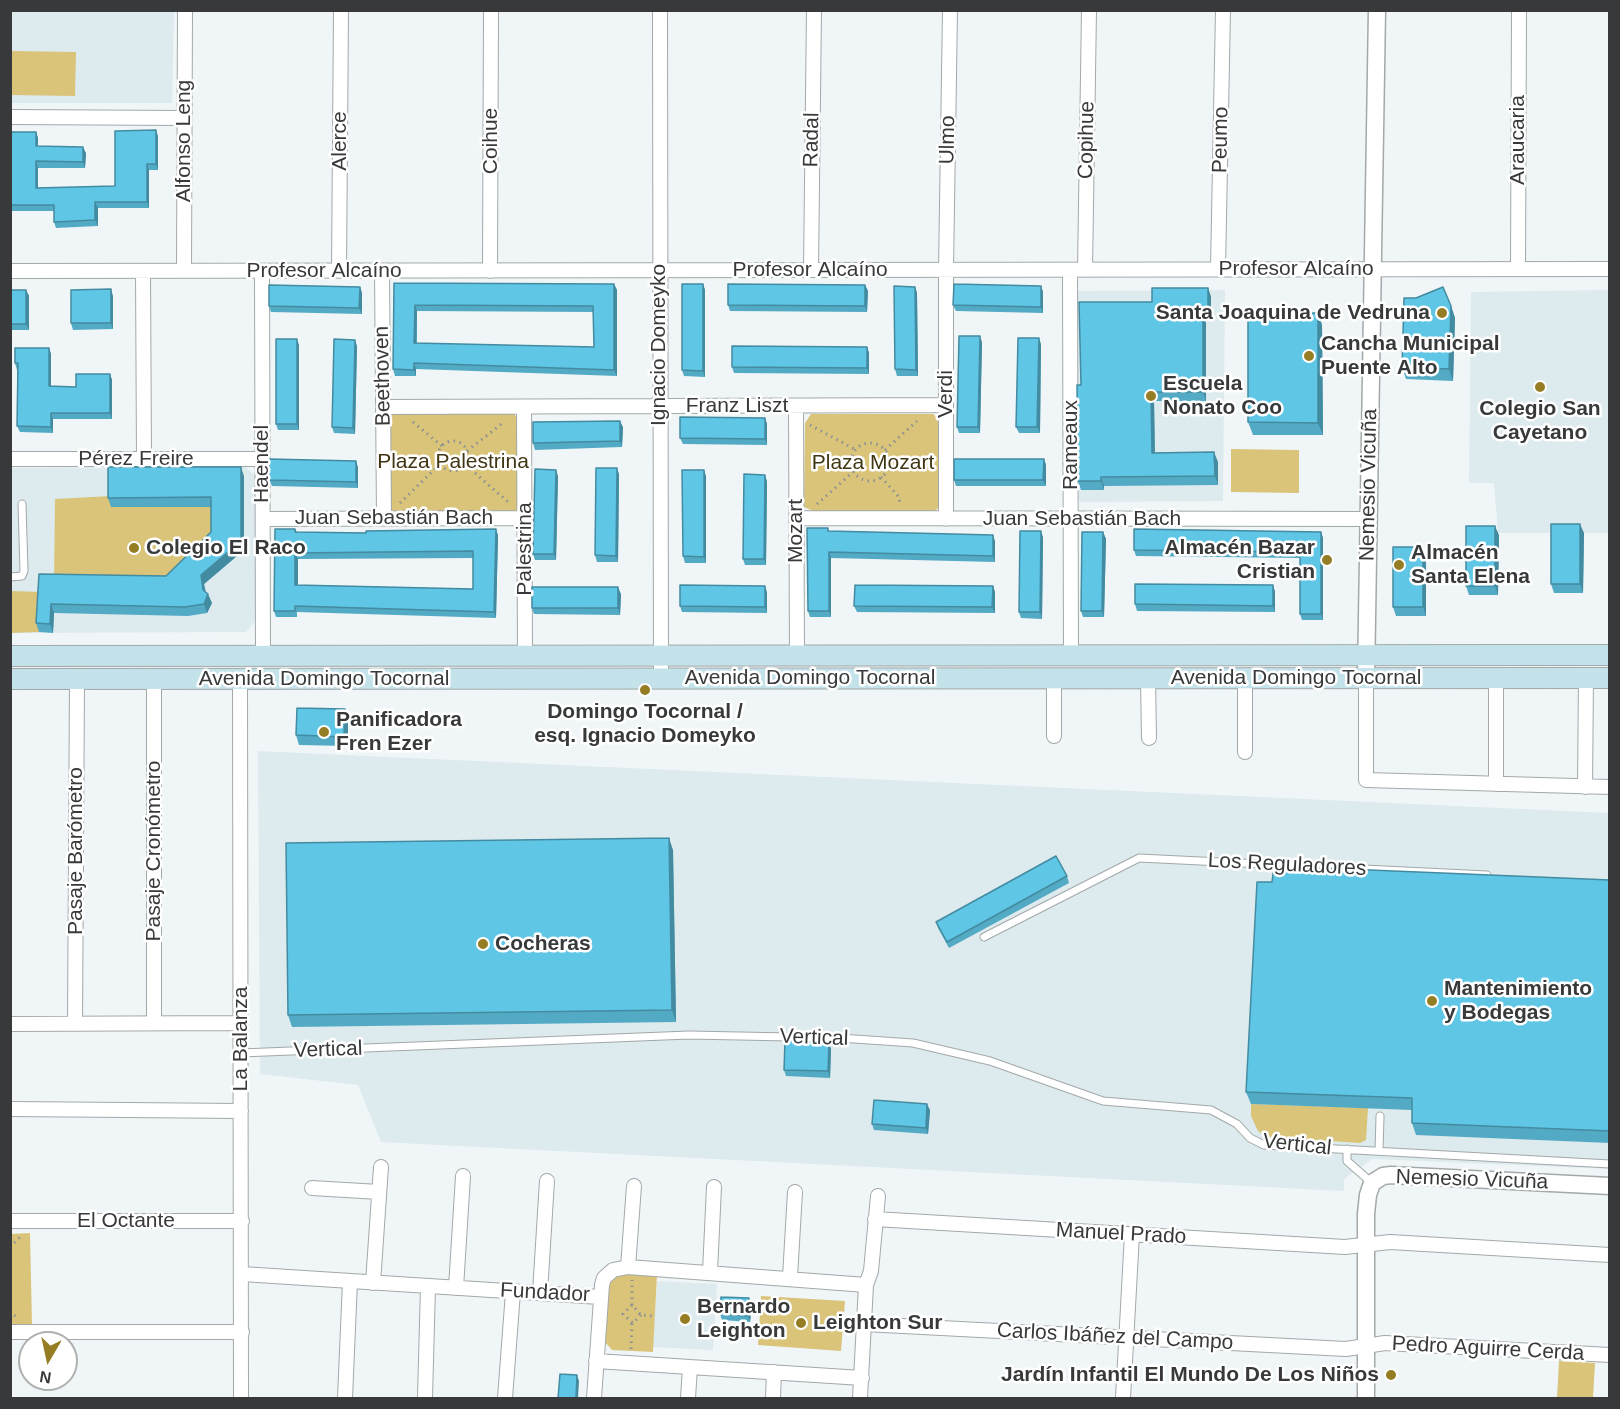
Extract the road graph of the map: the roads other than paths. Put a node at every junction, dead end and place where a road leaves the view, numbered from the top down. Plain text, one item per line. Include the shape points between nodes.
1 (184, 10) edge
2 (341, 10) edge
3 (491, 10) edge
4 (660, 10) edge
5 (814, 10) edge
6 (950, 10) edge
7 (1089, 10) edge
8 (1223, 10) edge
9 (1377, 10) edge
10 (1519, 10) edge
11 (10, 117) edge
12 (184, 118) junction
13 (1372, 269) junction
14 (1518, 269) junction
15 (1610, 269) edge
16 (659, 270) junction
17 (811, 270) junction
18 (946, 270) junction
19 (1070, 270) junction
20 (1085, 270) junction
21 (1218, 270) junction
22 (10, 271) edge
23 (143, 271) junction
24 (184, 271) junction
25 (262, 271) junction
26 (339, 271) junction
27 (382, 271) junction
28 (490, 271) junction
29 (940, 405) junction
30 (659, 406) junction
31 (389, 407) junction
32 (524, 407) junction
33 (796, 411) junction
34 (10, 459) edge
35 (144, 459) junction
36 (262, 459) junction
37 (22, 504) dead end
38 (384, 518) junction
39 (525, 518) junction
40 (800, 518) junction
41 (262, 519) junction
42 (946, 519) junction
43 (1071, 519) junction
44 (1368, 519) junction
45 (10, 577) edge
46 (1610, 655) edge
47 (10, 656) edge
48 (263, 656) junction
49 (525, 656) junction
50 (661, 656) junction
51 (797, 656) junction
52 (1071, 656) junction
53 (1366, 656) junction
54 (1496, 677) junction
55 (661, 678) junction
56 (1054, 678) junction
57 (1245, 678) junction
58 (1366, 678) junction
59 (1586, 678) junction
60 (1610, 678) edge
61 (10, 679) edge
62 (77, 679) junction
63 (154, 679) junction
64 (240, 679) junction
65 (1148, 679) junction
66 (1054, 736) dead end
67 (1149, 738) dead end
68 (1245, 752) dead end
69 (1496, 784) junction
70 (1586, 787) junction
71 (1610, 787) edge
72 (1492, 875) edge
73 (984, 937) dead end
74 (154, 1023) junction
75 (241, 1023) junction
76 (10, 1024) edge
77 (75, 1024) junction
78 (241, 1053) junction
79 (10, 1109) edge
80 (241, 1111) junction
81 (1380, 1116) dead end
82 (1347, 1149) junction
83 (1379, 1151) junction
84 (1610, 1164) edge
85 (381, 1167) dead end
86 (463, 1176) dead end
87 (547, 1181) dead end
88 (1372, 1183) junction
89 (634, 1186) dead end
90 (1610, 1186) edge
91 (714, 1187) dead end
92 (312, 1188) dead end
93 (795, 1191) dead end
94 (379, 1192) junction
95 (878, 1196) dead end
96 (876, 1219) junction
97 (10, 1221) edge
98 (242, 1221) junction
99 (1132, 1234) junction
100 (1366, 1245) junction
101 (1610, 1255) edge
102 (630, 1272) junction
103 (710, 1272) junction
104 (242, 1274) junction
105 (789, 1277) junction
106 (350, 1281) junction
107 (373, 1282) junction
108 (866, 1285) junction
109 (428, 1286) junction
110 (456, 1288) junction
111 (513, 1292) junction
112 (540, 1293) junction
113 (600, 1297) junction
114 (864, 1324) junction
115 (10, 1332) edge
116 (242, 1332) junction
117 (1126, 1338) junction
118 (1366, 1346) junction
119 (1610, 1354) edge
120 (596, 1361) junction
121 (690, 1367) junction
122 (774, 1372) junction
123 (862, 1378) junction
124 (241, 1398) edge
125 (345, 1398) edge
126 (425, 1398) edge
127 (505, 1398) edge
128 (594, 1398) edge
129 (688, 1398) edge
130 (773, 1398) edge
131 (860, 1398) edge
132 (1123, 1398) edge
133 (1366, 1398) edge

1 - 12 street, Alfonso Leng
2 - 26 street, Alerce
3 - 28 street, Coihue
4 - 16 street, Ignacio Domeyko
5 - 17 street, Radal
6 - 18 street, Ulmo
7 - 20 street, Copihue
8 - 21 street, Peumo
9 - 13 street, Nemesio Vicuña
10 - 14 street, Araucaria
11 - 12 street
12 - 24 street, Alfonso Leng
13 - 14 street, Profesor Alcaíno
13 - 21 street, Profesor Alcaíno
13 - 44 street, Nemesio Vicuña
14 - 15 street, Profesor Alcaíno
16 - 17 street, Profesor Alcaíno
16 - 28 street, Profesor Alcaíno
16 - 30 street, Ignacio Domeyko
17 - 18 street, Profesor Alcaíno
18 - 19 street, Profesor Alcaíno
18 - 29 street, Verdi
19 - 20 street, Profesor Alcaíno
19 - 43 street, Rameaux
20 - 21 street, Profesor Alcaíno
22 - 23 street, Profesor Alcaíno
23 - 24 street, Profesor Alcaíno
23 - 35 street
24 - 25 street, Profesor Alcaíno
25 - 26 street, Profesor Alcaíno
25 - 36 street, Haendel
26 - 27 street, Profesor Alcaíno
27 - 28 street, Profesor Alcaíno
27 - 31 street, Beethoven
29 - 33 street, Franz Liszt
29 - 42 street, Verdi
30 - 32 street, Franz Liszt
30 - 33 street, Franz Liszt
30 - 50 street, Ignacio Domeyko
31 - 32 street, Franz Liszt
31 - 38 street, Beethoven
32 - 39 street, Palestrina
33 - 40 street, Mozart
34 - 35 street, Pérez Freire
35 - 36 street, Pérez Freire
36 - 41 street, Haendel
37 - 45 lane via 24,572 22,576
38 - 39 street, Juan Sebastián Bach
38 - 41 street, Juan Sebastián Bach
39 - 49 street, Palestrina
40 - 42 street, Juan Sebastián Bach
40 - 51 street, Mozart
41 - 48 street, Haendel
42 - 43 street, Juan Sebastián Bach
43 - 44 street, Juan Sebastián Bach
43 - 52 street, Rameaux
44 - 53 street, Nemesio Vicuña
46 - 53 main road, Avenida Domingo Tocornal
47 - 48 main road, Avenida Domingo Tocornal
48 - 49 main road, Avenida Domingo Tocornal
49 - 50 main road, Avenida Domingo Tocornal
50 - 51 main road, Avenida Domingo Tocornal
50 - 55 street, Ignacio Domeyko
51 - 52 main road, Avenida Domingo Tocornal
52 - 53 main road, Avenida Domingo Tocornal
53 - 58 street, Nemesio Vicuña
54 - 58 main road, Avenida Domingo Tocornal
54 - 59 main road, Avenida Domingo Tocornal
54 - 69 street
55 - 56 main road, Avenida Domingo Tocornal
55 - 64 main road, Avenida Domingo Tocornal
56 - 65 main road, Avenida Domingo Tocornal
56 - 66 street
57 - 58 main road, Avenida Domingo Tocornal
57 - 65 main road, Avenida Domingo Tocornal
57 - 68 street
58 - 69 street, Nemesio Vicuña via 1366,780
59 - 60 main road, Avenida Domingo Tocornal
59 - 70 street
61 - 62 main road, Avenida Domingo Tocornal
62 - 63 main road, Avenida Domingo Tocornal
62 - 77 street, Pasaje Barómetro
63 - 64 main road, Avenida Domingo Tocornal
63 - 74 street, Pasaje Cronómetro
64 - 75 street, La Balanza
65 - 67 street
69 - 70 street
70 - 71 street
72 - 73 lane, Los Reguladores via 1139,858
74 - 75 street
74 - 77 street
75 - 78 street, La Balanza
76 - 77 street
78 - 80 street, La Balanza
78 - 82 lane, Vertical via 689,1035 913,1043 982,1058 1103,1101 1211,1110 1237,1124 1256,1143
79 - 80 street
80 - 98 street, La Balanza
81 - 83 lane
82 - 83 lane, Vertical
82 - 88 lane, Vertical via 1347,1161
83 - 84 lane, Vertical
85 - 94 street
86 - 110 street
87 - 112 street
88 - 90 street, Nemesio Vicuña via 1391,1175
88 - 100 street, Nemesio Vicuña
89 - 102 street
91 - 103 street
92 - 94 street
93 - 105 street
94 - 107 street
95 - 96 street
96 - 99 street, Manuel Prado
96 - 108 street
97 - 98 street, El Octante
98 - 104 street, La Balanza
99 - 100 street, Manuel Prado
99 - 117 street
100 - 101 street, Manuel Prado via 1390,1242
100 - 118 street, Nemesio Vicuña
102 - 103 street
102 - 113 street, Fundador via 613,1270 604,1278
103 - 105 street
104 - 106 street, Fundador
104 - 116 street, La Balanza
105 - 108 street
106 - 107 street, Fundador
106 - 125 street
107 - 109 street, Fundador
108 - 114 street
109 - 110 street, Fundador
109 - 126 street
110 - 111 street, Fundador
111 - 112 street, Fundador
111 - 127 street
112 - 113 street, Fundador
113 - 120 street
114 - 117 street, Carlos Ibáñez del Campo
114 - 123 street
115 - 116 street
116 - 124 street, La Balanza
117 - 118 street, Carlos Ibáñez del Campo via 1346,1349
117 - 132 street
118 - 119 street, Pedro Aguirre Cerda via 1395,1343
118 - 133 street, Nemesio Vicuña
120 - 121 street
120 - 128 street
121 - 122 street
121 - 129 street
122 - 123 street
122 - 130 street
123 - 131 street

